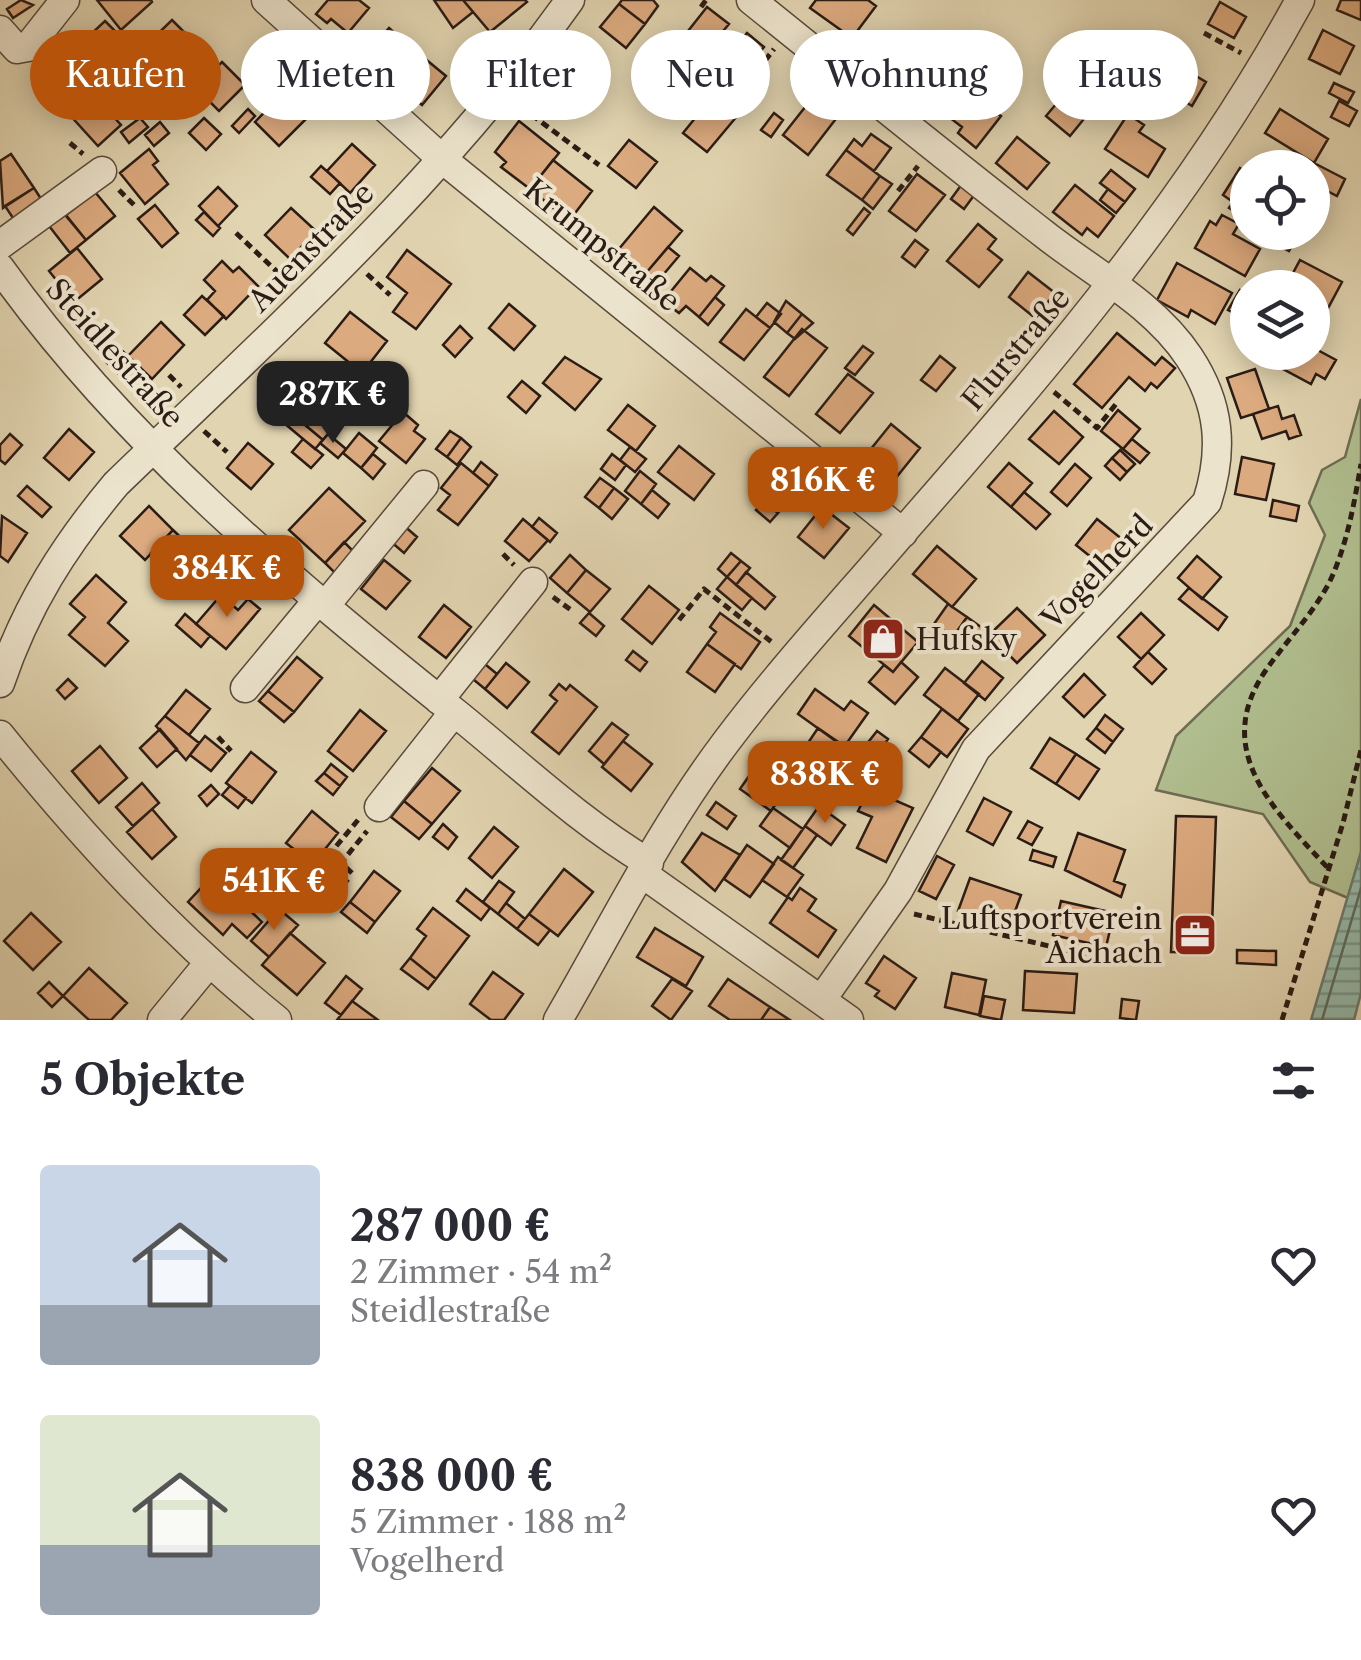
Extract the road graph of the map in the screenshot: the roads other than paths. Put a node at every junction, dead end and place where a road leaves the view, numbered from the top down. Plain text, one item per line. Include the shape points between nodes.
1 (66, 0) edge
2 (266, 0) edge
3 (570, 0) edge
4 (751, 0) edge
5 (1300, 0) edge
6 (0, 30) edge
7 (441, 158) junction
8 (102, 171) dead end
9 (0, 245) edge
10 (0, 268) edge
11 (1113, 284) junction
12 (156, 446) junction
13 (424, 486) dead end
14 (903, 533) junction
15 (533, 582) dead end
16 (320, 604) junction
17 (0, 683) edge
18 (245, 688) dead end
19 (446, 706) junction
20 (0, 735) edge
21 (378, 806) road end
22 (646, 869) junction
23 (208, 964) junction
24 (822, 998) junction
25 (162, 1020) edge
26 (277, 1020) edge
27 (558, 1020) edge
28 (849, 1020) edge

1 - 6 street via 28,47 17,49
2 - 7 street, Krumpstraße
3 - 7 street, Auenstraße
4 - 11 street, Vogelherd
5 - 11 street, Flurstraße via 1168,213
7 - 12 street, Auenstraße
7 - 14 street, Krumpstraße
8 - 9 street
10 - 12 street, Steidlestraße
11 - 14 street, Flurstraße
11 - 24 street, Vogelherd via 1187,354 1208,392 1219,453 1207,502 976,749 887,908
12 - 16 street, Steidlestraße
12 - 17 street, Auenstraße via 116,484 55,562 20,626
13 - 16 street
14 - 22 street, Flurstraße via 690,791
15 - 19 street
16 - 18 street
16 - 19 street, Steidlestraße
19 - 21 street
19 - 22 street, Steidlestraße
20 - 23 street via 144,901
22 - 24 street
22 - 27 street, Flurstraße
23 - 25 street
23 - 26 street
24 - 28 street

